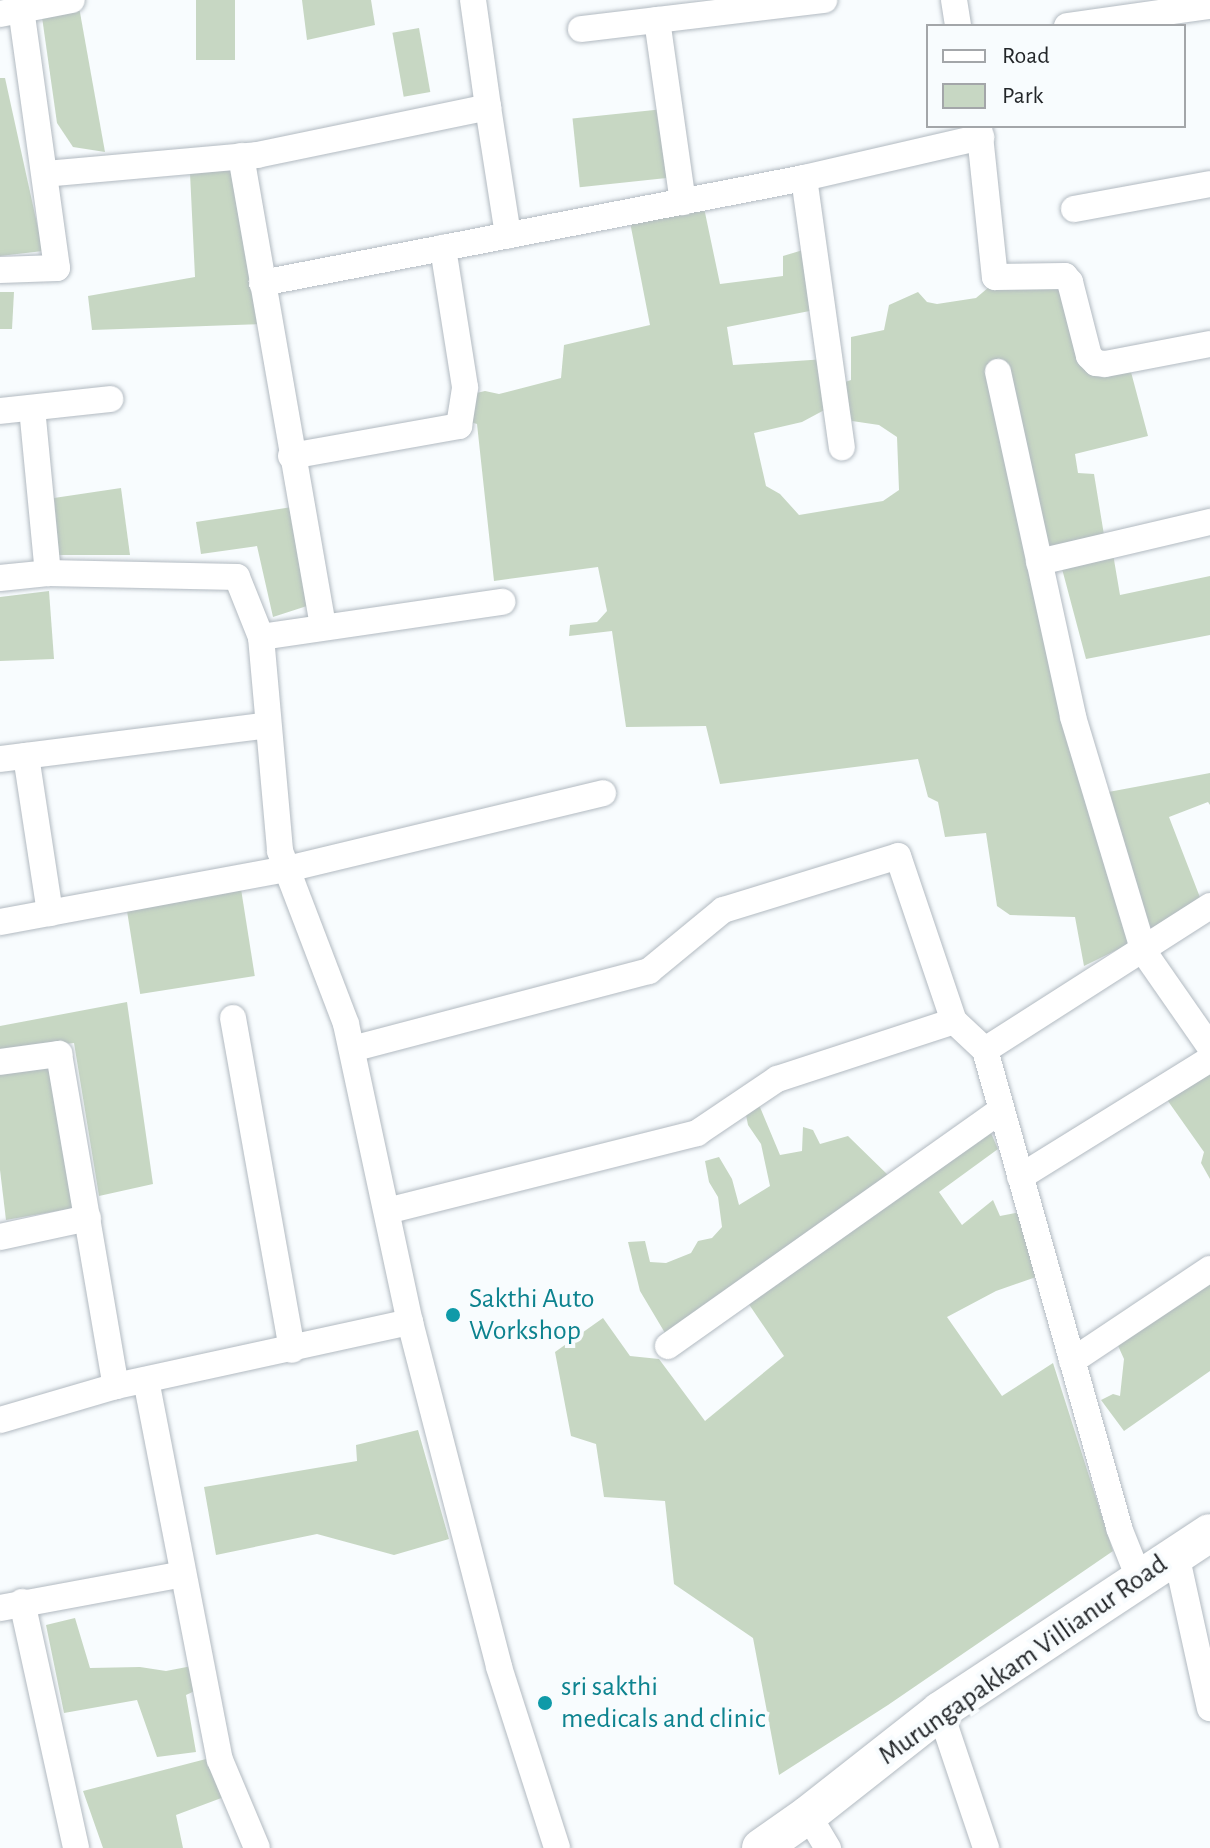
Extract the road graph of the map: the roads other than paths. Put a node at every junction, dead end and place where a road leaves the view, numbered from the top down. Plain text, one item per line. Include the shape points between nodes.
1 (72, 0) edge
2 (473, 0) edge
3 (824, 0) edge
4 (954, 0) edge
5 (1210, 6) edge
6 (14, 8) edge
7 (657, 20) junction
8 (958, 24) edge
9 (1081, 24) edge
10 (581, 29) dead end
11 (488, 107) junction
12 (980, 131) edge
13 (241, 156) junction
14 (45, 174) junction
15 (804, 178) junction
16 (1210, 184) edge
17 (683, 202) junction
18 (1074, 209) dead end
19 (508, 235) junction
20 (443, 248) junction
21 (0, 270) edge
22 (262, 283) junction
23 (1210, 344) edge
24 (998, 372) dead end
25 (110, 399) dead end
26 (32, 408) junction
27 (0, 411) edge
28 (842, 447) dead end
29 (291, 456) junction
30 (1210, 522) edge
31 (1039, 562) junction
32 (48, 573) junction
33 (0, 578) edge
34 (502, 602) dead end
35 (323, 626) junction
36 (261, 637) junction
37 (268, 725) junction
38 (13, 757) edge
39 (603, 793) dead end
40 (287, 869) junction
41 (1210, 906) edge
42 (50, 913) junction
43 (0, 922) edge
44 (1144, 952) junction
45 (233, 1018) dead end
46 (954, 1021) junction
47 (1210, 1047) edge
48 (352, 1049) junction
49 (985, 1050) junction
50 (1210, 1059) edge
51 (0, 1062) edge
52 (1001, 1110) junction
53 (1020, 1177) junction
54 (387, 1211) junction
55 (88, 1218) junction
56 (0, 1237) edge
57 (1210, 1269) edge
58 (410, 1322) junction
59 (668, 1346) dead end
60 (292, 1350) junction
61 (1072, 1361) junction
62 (146, 1380) junction
63 (116, 1386) junction
64 (0, 1420) edge
65 (1210, 1533) edge
66 (1176, 1554) junction
67 (183, 1574) junction
68 (1139, 1578) junction
69 (11, 1605) edge
70 (1210, 1708) edge
71 (940, 1711) junction
72 (808, 1815) junction
73 (76, 1848) edge
74 (257, 1848) edge
75 (557, 1848) edge
76 (761, 1848) edge
77 (828, 1848) edge
78 (986, 1848) edge

1 - 6 street
2 - 11 street
3 - 7 street
4 - 8 street
5 - 9 street
6 - 14 street
7 - 10 street
7 - 17 street
11 - 13 street
11 - 19 street
12 - 15 street
12 - 23 street via 995,277 1065,276 1089,356 1096,363
13 - 14 street
13 - 22 street
14 - 21 street via 57,268
15 - 17 street
15 - 28 street
16 - 18 street
17 - 19 street
19 - 20 street
20 - 22 street
20 - 29 street via 465,387 459,426
22 - 29 street
24 - 31 street
25 - 26 street
26 - 27 street
26 - 32 street
29 - 35 street
30 - 31 street
31 - 44 street via 1073,717
32 - 33 street
32 - 36 street via 237,577
34 - 35 street
35 - 36 street
36 - 37 street
37 - 38 street
37 - 40 street via 280,851
38 - 42 street
39 - 40 street
40 - 42 street
40 - 48 street
41 - 44 street
42 - 43 street
44 - 47 street
44 - 49 street
45 - 60 street
46 - 48 street via 898,856 723,910 649,971
46 - 49 street
46 - 54 street via 777,1079 697,1133
48 - 54 street
49 - 52 street
50 - 53 street
51 - 55 street via 59,1054
52 - 53 street
52 - 59 street
53 - 61 street
54 - 58 street
55 - 56 street
55 - 63 street
57 - 61 street
58 - 60 street
58 - 75 street via 499,1667
60 - 62 street
61 - 68 street via 1119,1528
62 - 63 street
62 - 67 street
63 - 64 street
65 - 66 main road, Murungapakkam Villianur Road
66 - 68 main road, Murungapakkam Villianur Road
66 - 70 street
67 - 69 street
67 - 74 street via 220,1760
68 - 71 main road, Murungapakkam Villianur Road
69 - 73 street
71 - 72 main road, Murungapakkam Villianur Road
71 - 78 street
72 - 76 main road, Murungapakkam Villianur Road
72 - 77 street

